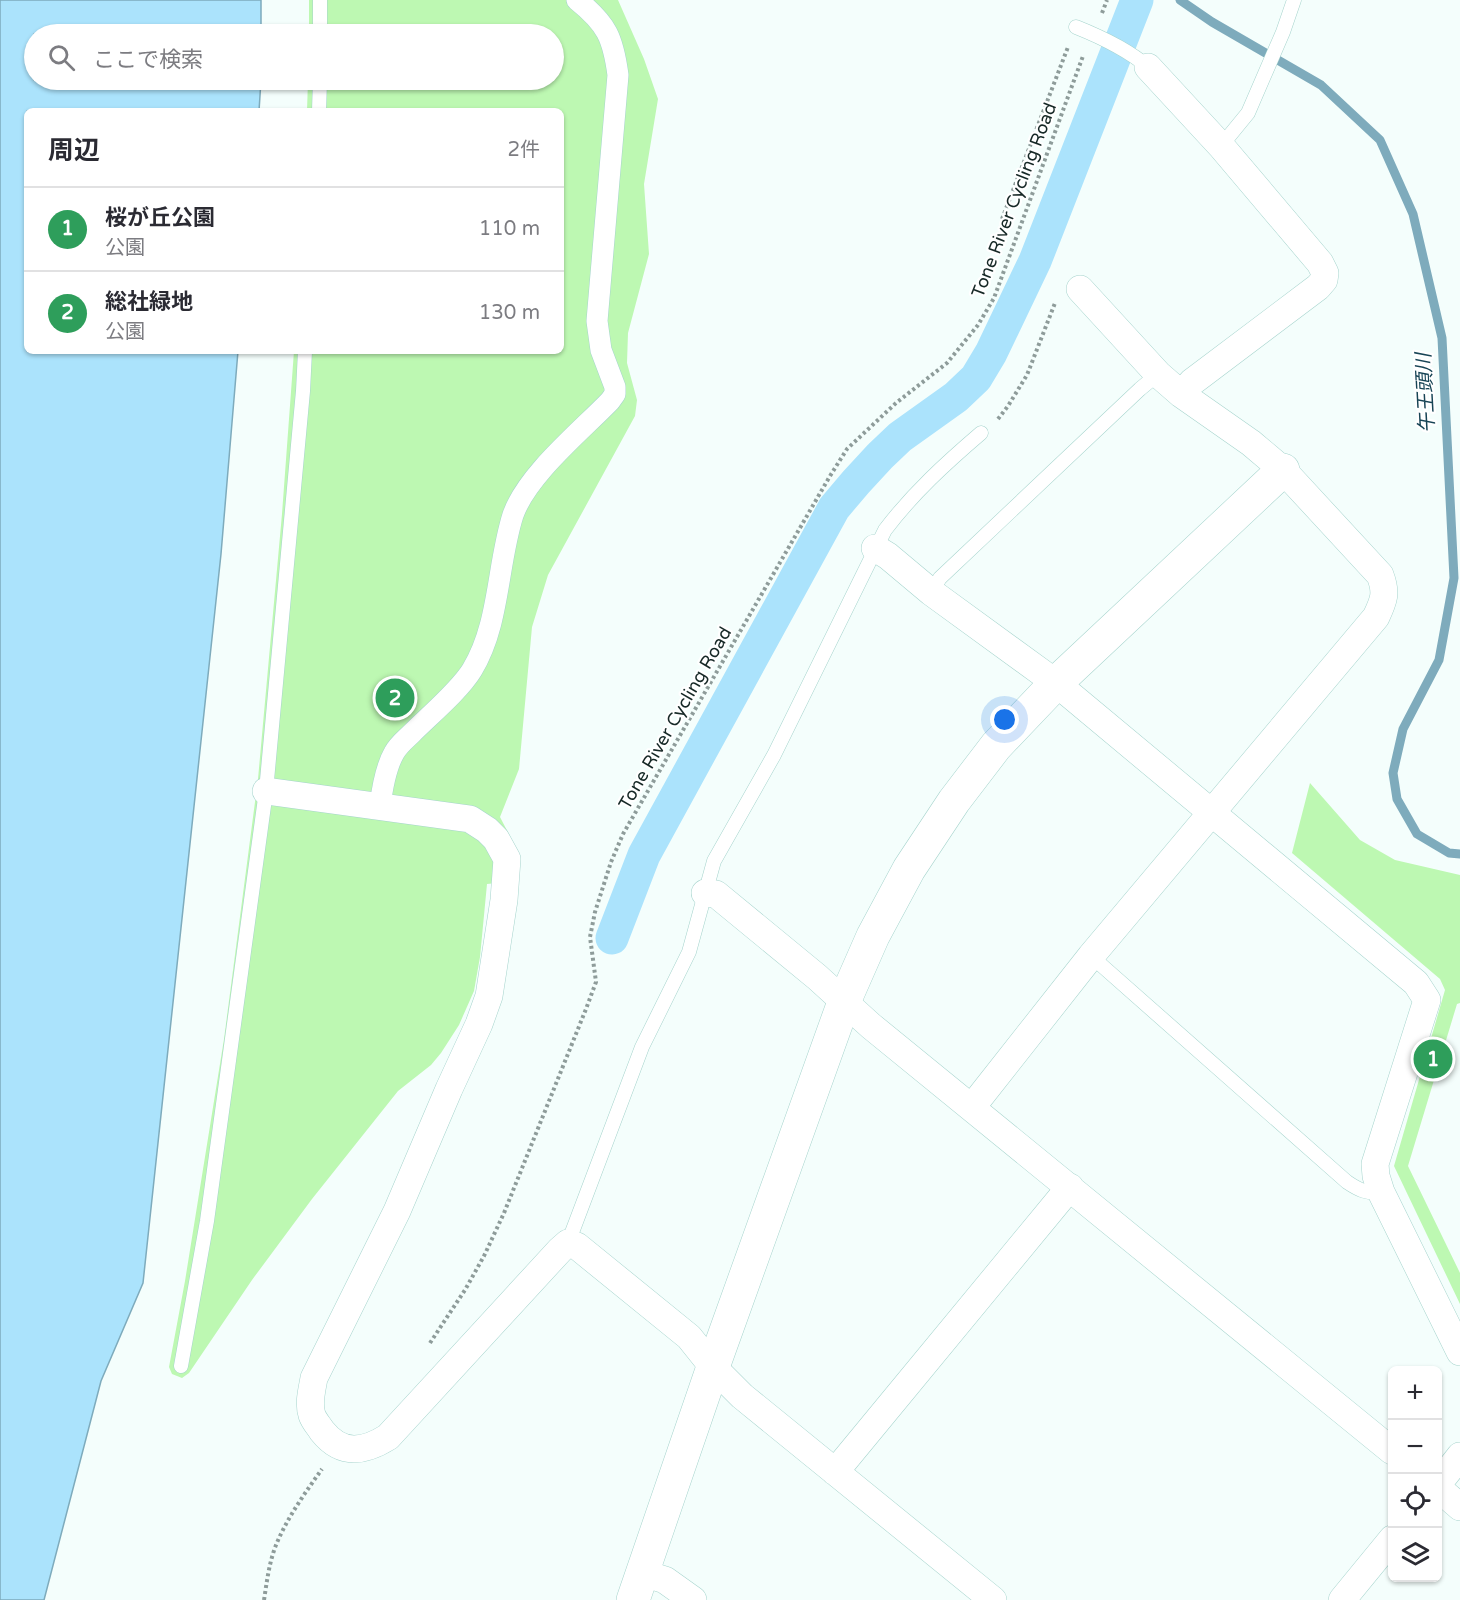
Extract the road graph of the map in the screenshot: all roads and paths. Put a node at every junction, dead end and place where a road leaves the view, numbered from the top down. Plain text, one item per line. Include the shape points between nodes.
1 (320, 0) edge
2 (577, 0) edge
3 (1294, 0) edge
4 (320, 24) edge
5 (1076, 27) joint
6 (1085, 50) dead end
7 (1140, 60) joint
8 (320, 90) edge
9 (319, 108) edge
10 (1221, 146) junction
11 (1002, 219) dead end
12 (1080, 289) joint
13 (305, 354) edge
14 (1158, 374) junction
15 (1181, 393) junction
16 (981, 433) joint
17 (1283, 470) junction
18 (875, 549) junction
19 (931, 592) junction
20 (1056, 683) junction
21 (266, 791) junction
22 (380, 806) junction
23 (1211, 812) junction
24 (705, 893) junction
25 (1092, 956) junction
26 (844, 1002) junction
27 (972, 1107) junction
28 (1070, 1187) junction
29 (1381, 1192) junction
30 (568, 1243) junction
31 (425, 1351) dead end
32 (1460, 1352) edge
33 (181, 1366) dead end
34 (713, 1367) junction
35 (1388, 1448) edge
36 (1460, 1456) edge
37 (322, 1469) dead end
38 (836, 1472) junction
39 (1442, 1479) edge
40 (1442, 1491) edge
41 (1460, 1507) edge
42 (1388, 1544) edge
43 (638, 1586) edge
44 (264, 1600) edge
45 (693, 1600) edge
46 (993, 1600) edge
47 (1342, 1600) edge

1 - 4 lane
2 - 22 street via 609,34 618,75 597,321 601,350 615,394 548,463 522,496 513,517 486,641 463,682 392,755
3 - 10 lane via 1248,113
5 - 7 lane
5 - 11 path
6 - 31 path, Tone River Cycling Road via 994,298 947,363 847,449 623,834 595,912 590,937 596,982 586,1009 484,1256
7 - 10 street
8 - 9 lane
10 - 15 street via 1320,263 1324,280
12 - 14 street
12 - 16 path via 1070,283 1058,292 1028,375 996,422
13 - 21 lane
14 - 15 street
14 - 19 lane via 940,578
15 - 17 street
16 - 18 lane via 910,499
17 - 20 street
17 - 23 street via 1380,575 1384,586 1382,605
18 - 19 street
18 - 24 lane via 774,755 714,861
19 - 20 street
20 - 23 street
20 - 26 street via 996,746 954,801 909,869
21 - 22 street
21 - 33 lane via 207,1221
22 - 30 street via 461,816 488,830 507,859 504,900 489,996 479,1024 397,1211 314,1378 310,1400 318,1425 338,1445 349,1449 374,1445 388,1437
23 - 25 street
23 - 29 street via 1416,982 1427,1000 1375,1164
24 - 26 street via 716,894
24 - 30 lane via 689,952 642,1047
25 - 27 street
25 - 29 lane via 1347,1182 1358,1190
26 - 27 street
26 - 34 street
27 - 28 street
28 - 35 street
28 - 38 street
29 - 32 street
30 - 34 street via 577,1246 689,1337
34 - 38 street via 742,1396
34 - 43 street
36 - 39 street
37 - 44 path via 276,1546
38 - 46 street
40 - 41 street
42 - 47 street
43 - 45 street via 665,1580

